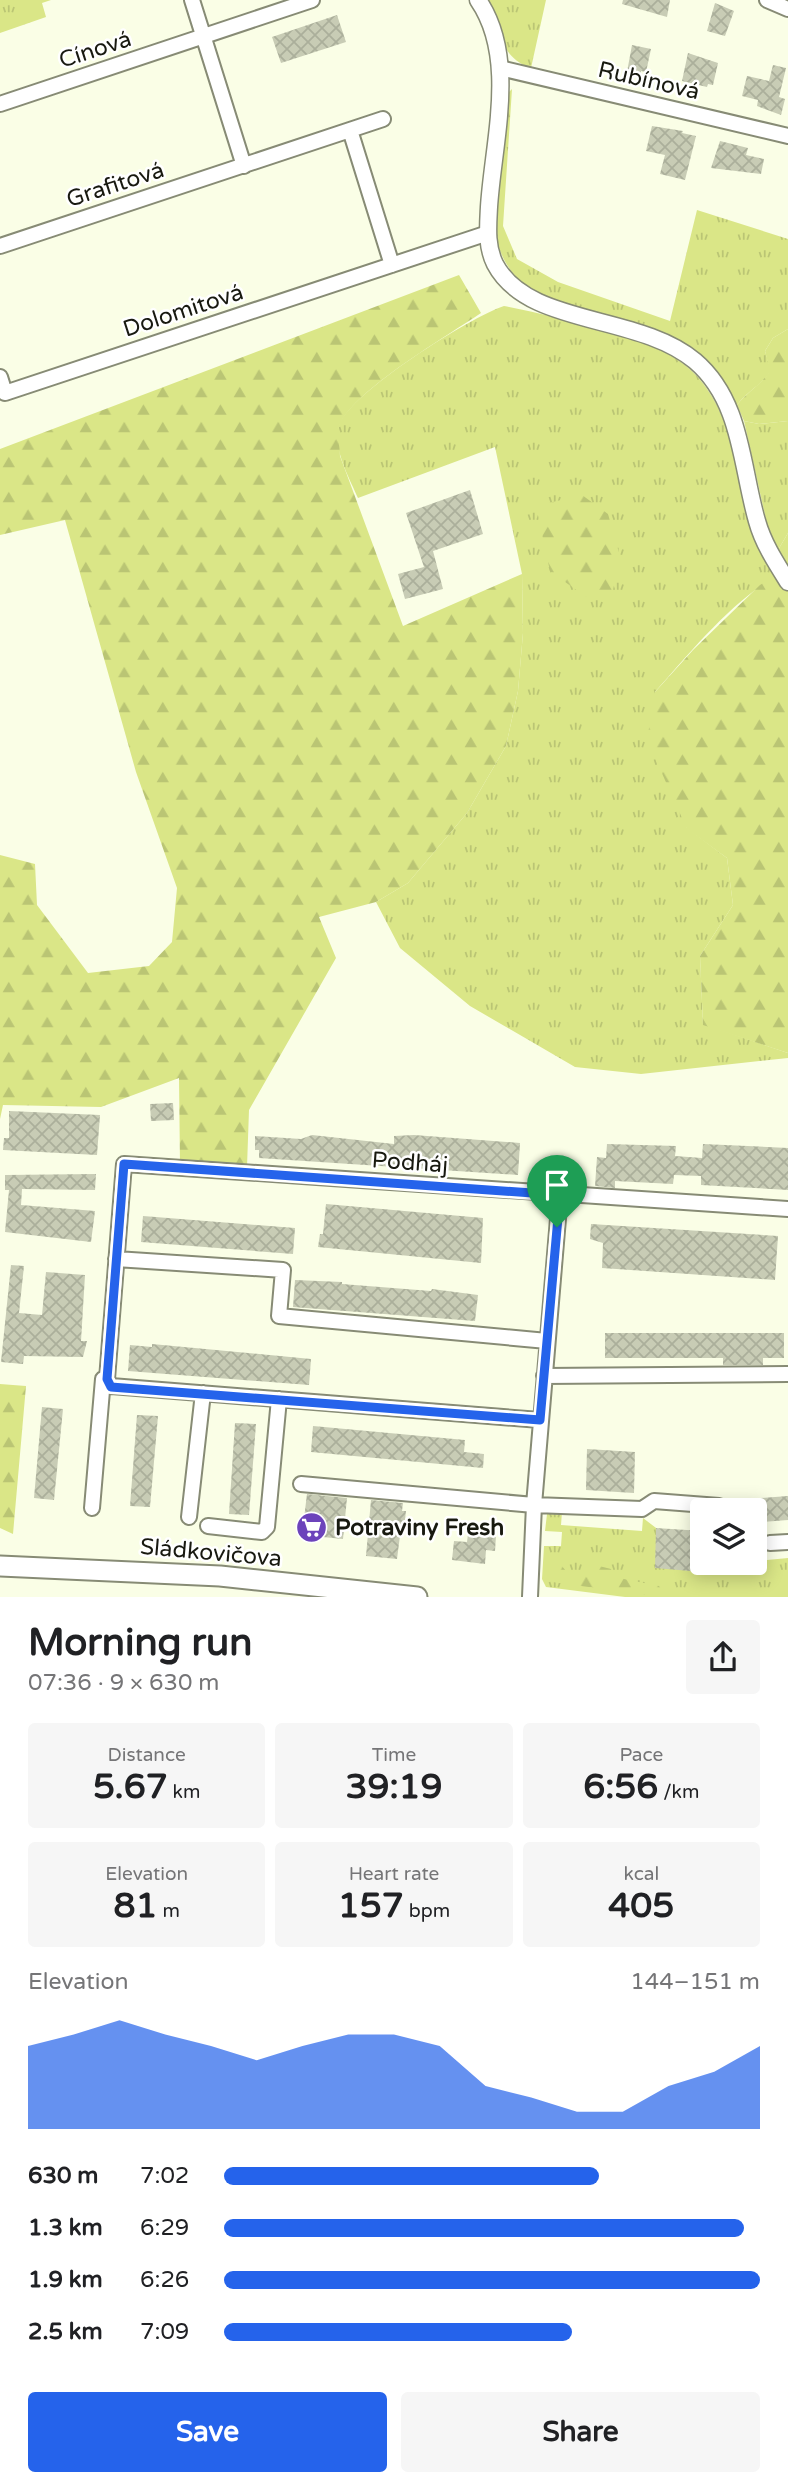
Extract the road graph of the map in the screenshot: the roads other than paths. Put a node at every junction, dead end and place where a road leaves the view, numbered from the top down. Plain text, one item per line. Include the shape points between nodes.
1 (192, 0) edge
2 (312, 0) edge
3 (478, 0) edge
4 (767, 0) edge
5 (788, 9) edge
6 (204, 36) junction
7 (500, 68) junction
8 (0, 104) edge
9 (383, 119) dead end
10 (350, 130) junction
11 (788, 136) edge
12 (244, 166) junction
13 (488, 233) junction
14 (0, 246) edge
15 (392, 265) junction
16 (0, 377) edge
17 (788, 582) edge
18 (560, 1195) junction
19 (788, 1209) edge
20 (116, 1259) junction
21 (547, 1341) junction
22 (788, 1374) edge
23 (544, 1376) junction
24 (103, 1379) dead end
25 (203, 1393) junction
26 (279, 1399) junction
27 (540, 1420) junction
28 (301, 1483) dead end
29 (534, 1504) junction
30 (690, 1504) edge
31 (93, 1508) dead end
32 (189, 1517) dead end
33 (208, 1526) dead end
34 (788, 1542) edge
35 (770, 1543) dead end
36 (0, 1566) edge
37 (417, 1597) edge
38 (530, 1597) edge

1 - 6 street
2 - 6 street, Cínová
3 - 7 street via 495,38
4 - 5 street
6 - 8 street, Cínová
6 - 12 street
7 - 11 street, Rubínová
7 - 13 street
9 - 10 street, Grafitová
10 - 12 street, Grafitová
10 - 15 street
12 - 14 street, Grafitová
13 - 15 street, Dolomitová
13 - 17 street via 502,274 533,300 666,341 696,362 718,389 735,424 757,521
15 - 16 street, Dolomitová via 5,393
18 - 19 street, Podháj
18 - 20 street, Podháj via 124,1164
18 - 21 street
20 - 21 street via 283,1270 279,1316
20 - 25 street, Podháj via 107,1379 111,1387
21 - 23 street
22 - 23 street
23 - 27 street
24 - 31 street
25 - 26 street, Podháj
25 - 32 street, Sládkovičova
26 - 27 street, Podháj
26 - 33 street, Sládkovičova via 267,1527 262,1532
27 - 29 street
28 - 29 street
29 - 30 street via 642,1509 654,1502
29 - 38 street
34 - 35 street
36 - 37 main road, Sládkovičova via 220,1576

